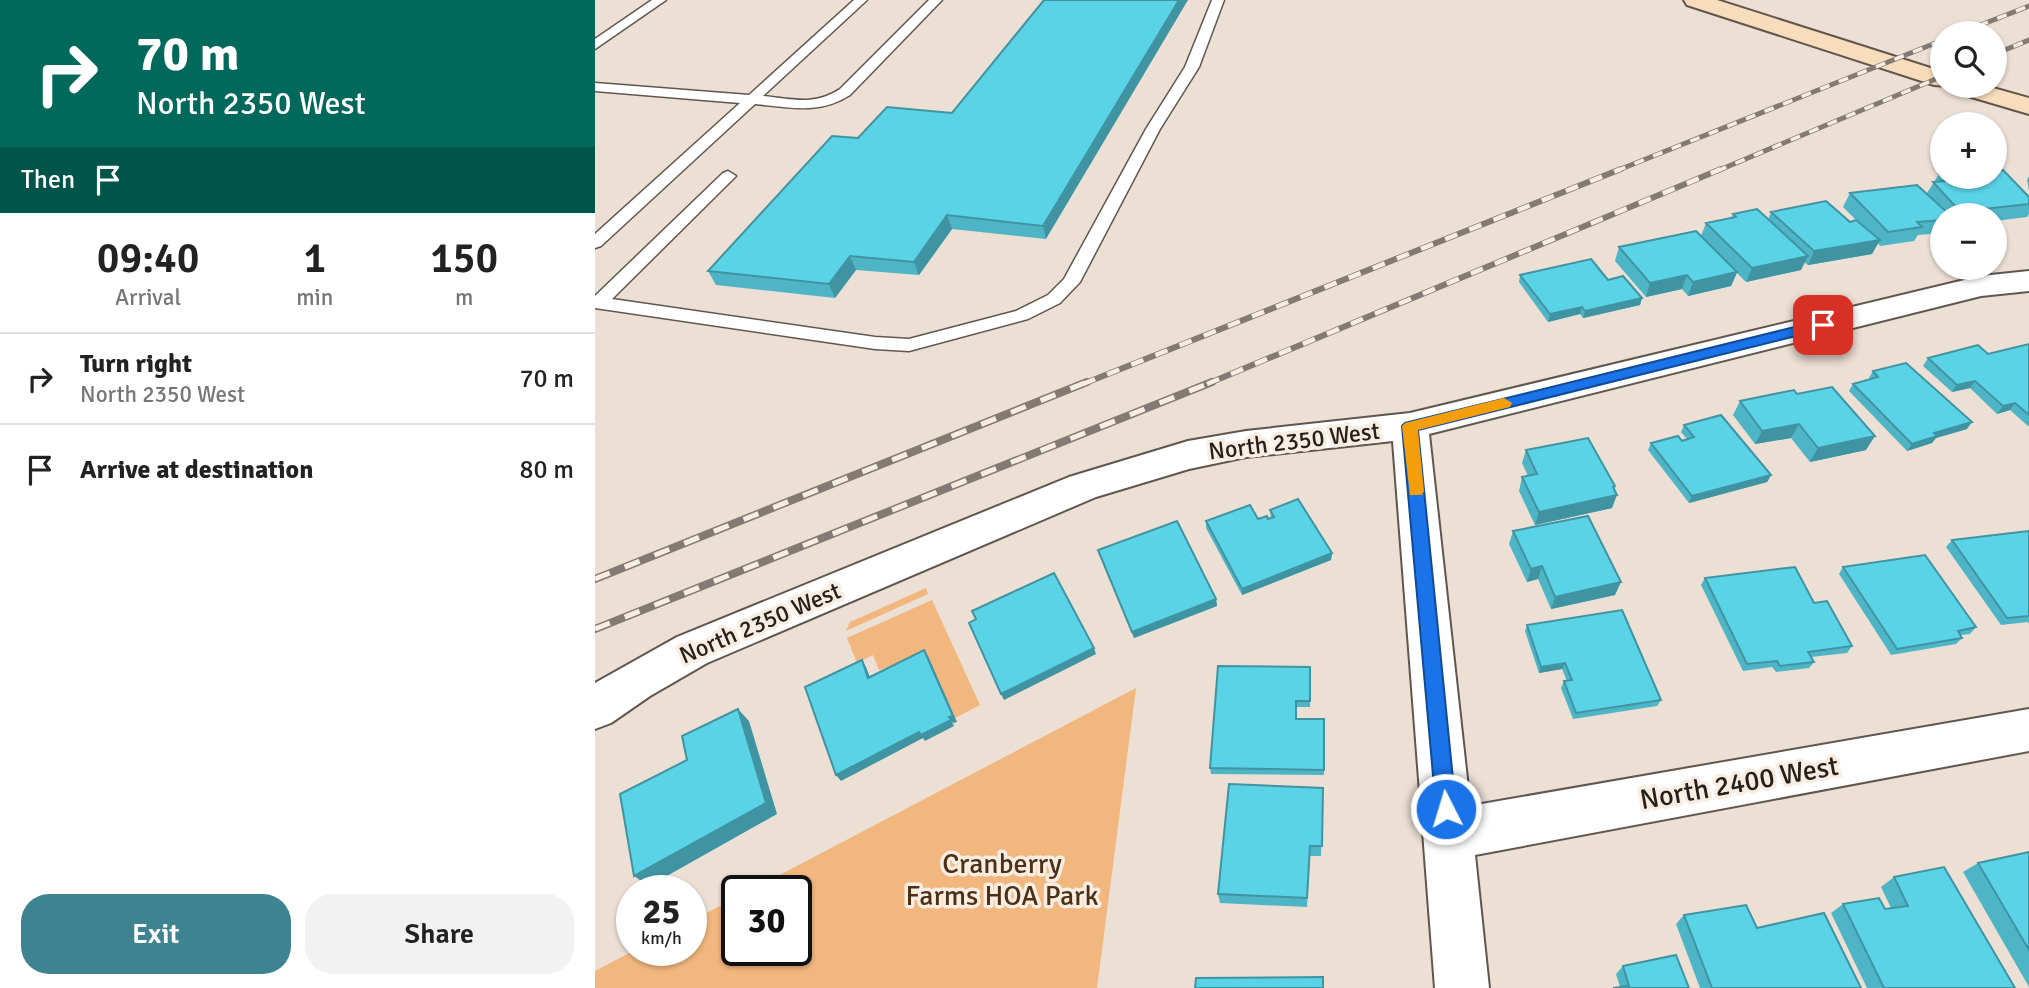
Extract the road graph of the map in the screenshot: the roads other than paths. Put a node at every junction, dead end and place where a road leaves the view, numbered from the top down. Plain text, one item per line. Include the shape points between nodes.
1 (660, 0) edge
2 (860, 0) edge
3 (936, 0) edge
4 (1218, 0) edge
5 (1695, 0) edge
6 (595, 46) edge
7 (1930, 76) edge
8 (595, 87) edge
9 (2001, 98) edge
10 (751, 100) junction
11 (2029, 106) edge
12 (728, 176) dead end
13 (595, 243) edge
14 (2029, 281) edge
15 (597, 303) edge
16 (1410, 426) junction
17 (595, 708) edge
18 (2029, 730) edge
19 (1448, 835) junction
20 (1462, 988) edge

1 - 6 lane
2 - 10 lane
3 - 10 lane via 831,102
4 - 15 lane via 1192,67 1070,282 1053,299 1022,315 909,345 875,344
5 - 7 main road
8 - 10 lane
9 - 11 main road
10 - 13 lane
12 - 15 lane
14 - 16 street, North 2350 West via 1981,286
16 - 17 street, North 2350 West via 1188,454 1083,487 692,650
16 - 19 street
18 - 19 street, North 2400 West
19 - 20 street

